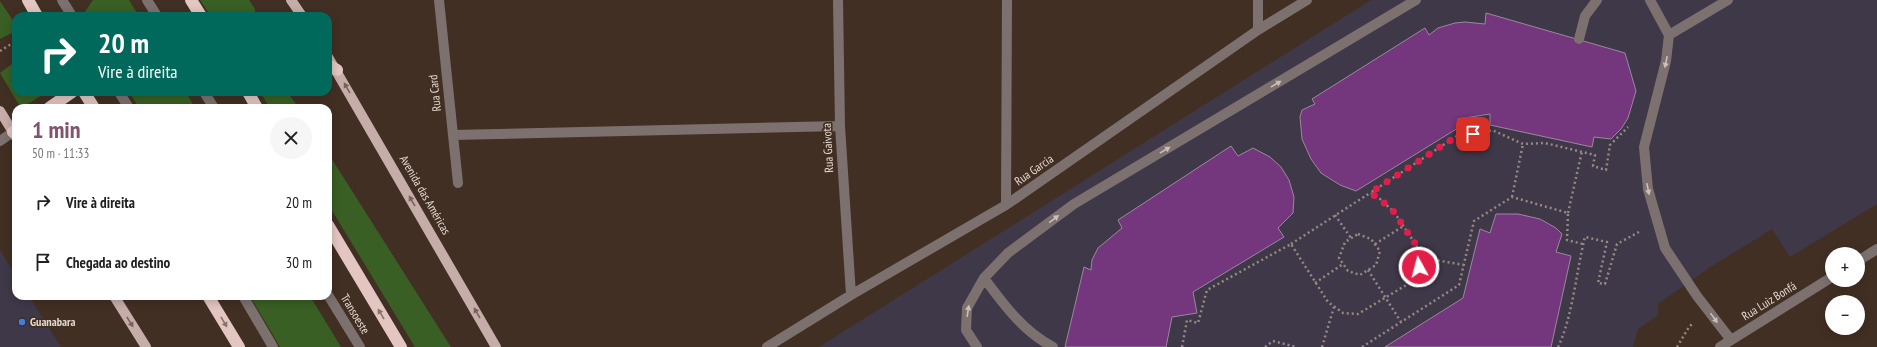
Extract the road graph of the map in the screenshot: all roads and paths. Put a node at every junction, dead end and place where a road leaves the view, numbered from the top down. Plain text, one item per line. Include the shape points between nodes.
1 (28, 0) edge
2 (62, 0) edge
3 (147, 0) edge
4 (191, 0) edge
5 (292, 0) edge
6 (439, 0) edge
7 (838, 0) edge
8 (1007, 0) edge
9 (1258, 0) edge
10 (1307, 0) edge
11 (1416, 0) edge
12 (1597, 0) edge
13 (1650, 0) edge
14 (1728, 0) edge
15 (35, 12) edge
16 (70, 12) edge
17 (154, 12) edge
18 (198, 12) edge
19 (300, 12) edge
20 (1258, 30) junction
21 (1670, 35) junction
22 (1579, 39) dead end
23 (12, 44) edge
24 (0, 51) edge
25 (332, 68) edge
26 (66, 96) edge
27 (55, 104) edge
28 (0, 111) edge
29 (1631, 124) dead end
30 (840, 126) junction
31 (12, 129) edge
32 (12, 135) edge
33 (452, 135) junction
34 (0, 141) edge
35 (1523, 144) junction
36 (1582, 151) junction
37 (458, 183) dead end
38 (1370, 193) junction
39 (1512, 197) junction
40 (1006, 205) junction
41 (1568, 213) junction
42 (1335, 215) junction
43 (1657, 223) junction
44 (1402, 227) junction
45 (332, 233) edge
46 (1351, 238) junction
47 (1291, 244) junction
48 (1375, 244) junction
49 (1583, 244) junction
50 (1877, 249) edge
51 (1418, 257) junction
52 (1865, 257) edge
53 (1343, 264) junction
54 (1464, 265) junction
55 (1368, 270) junction
56 (984, 278) junction
57 (1825, 280) edge
58 (1315, 283) junction
59 (851, 295) junction
60 (1386, 298) junction
61 (117, 300) edge
62 (210, 300) edge
63 (245, 300) edge
64 (331, 300) edge
65 (1334, 307) junction
66 (1709, 311) junction
67 (1401, 322) junction
68 (1731, 340) junction
69 (146, 347) edge
70 (239, 347) edge
71 (274, 347) edge
72 (360, 347) edge
73 (401, 347) edge
74 (496, 347) edge
75 (767, 347) edge
76 (977, 347) edge
77 (1053, 347) edge
78 (1182, 347) edge
79 (1265, 347) edge
80 (1296, 347) edge
81 (1322, 347) edge
82 (1362, 347) edge
83 (1558, 347) edge
84 (1677, 347) edge
85 (1720, 347) edge

1 - 15 highway
2 - 16 street
3 - 17 street
4 - 18 highway
5 - 19 main road
6 - 33 street, Rua Card
7 - 30 street, Rua Gaivota
8 - 40 street
9 - 20 street
10 - 20 street, Rua Garcia
56 -> 11 street via 1008,253 1074,204
12 - 22 street via 1586,16
13 - 21 street
14 - 21 street
20 - 40 street, Rua Garcia
21 -> 43 street via 1644,147 1648,189
23 - 24 path
74 -> 25 main road, Avenida das Américas
26 - 27 highway
28 - 31 main road
29 - 36 path via 1610,146 1606,170 1593,166 1595,155
30 - 33 street
30 - 59 street, Rua Gaivota
32 - 34 street
33 - 37 street, Rua Card
35 - 36 path via 1545,143
35 - 38 path via 1492,130 1460,134
35 - 39 path
36 - 41 path
38 - 42 path
38 - 44 path via 1394,212
39 - 41 path
39 - 54 path via 1474,221
40 - 59 street, Rua Garcia
41 - 49 path via 1567,240
42 - 46 path
42 - 47 path
43 - 49 path via 1617,244 1605,284 1598,283 1607,242 1585,238
43 - 66 street via 1665,248
44 - 48 path
44 - 51 path via 1418,248
73 -> 45 highway
46 - 48 path via 1358,234 1372,239
46 - 53 path via 1344,242 1339,258
47 - 58 path
47 - 78 path via 1207,290 1198,323 1187,320
48 - 55 path via 1380,251 1376,266
49 - 83 path via 1565,332
50 - 52 street
51 - 54 path
51 - 60 path via 1419,267 1408,284
53 - 55 path via 1348,271 1360,275
53 - 58 path
54 - 67 path via 1459,285
55 - 60 path
76 -> 56 street via 966,330 967,308
56 - 77 street via 1015,319 1039,340
57 - 68 street, Rua Luiz Bonfá
58 - 65 path
59 - 75 street, Rua Garcia
60 - 65 path via 1358,314 1343,313
60 - 67 path
61 -> 69 main road
62 -> 70 highway
63 - 71 street
64 - 72 street, Transoeste
65 - 81 path
66 -> 68 street
66 - 84 path via 1689,327
67 - 82 path
68 - 85 street, Rua Luiz Bonfá
79 - 80 path via 1273,342

